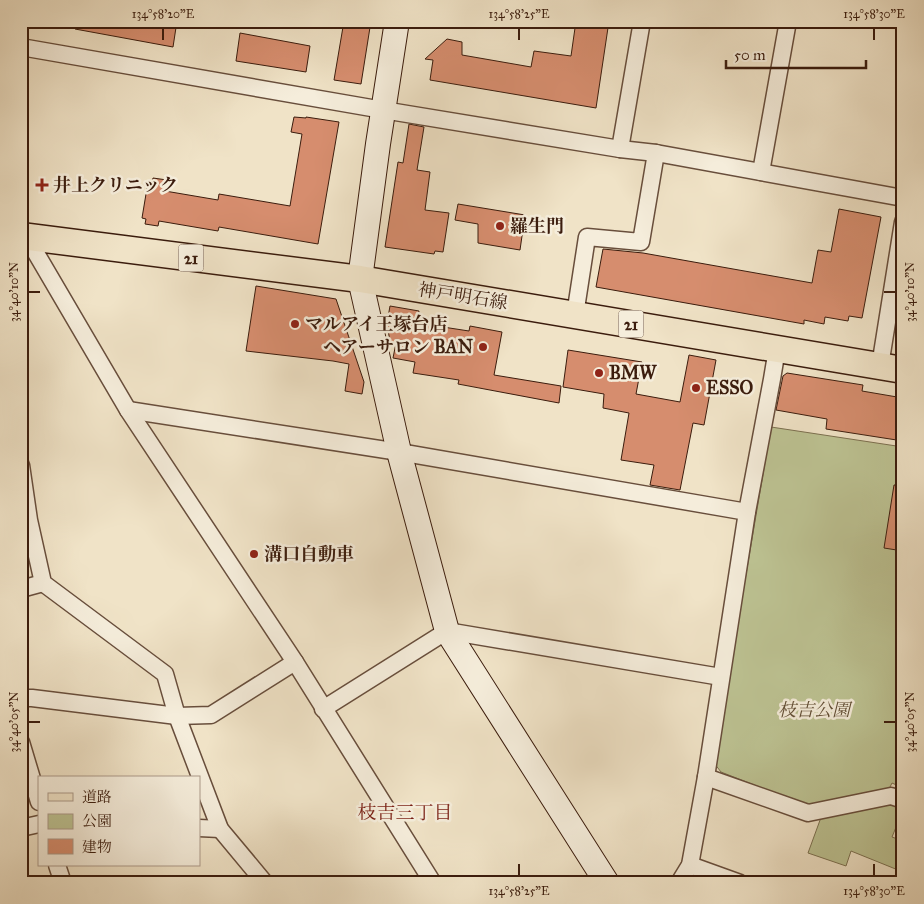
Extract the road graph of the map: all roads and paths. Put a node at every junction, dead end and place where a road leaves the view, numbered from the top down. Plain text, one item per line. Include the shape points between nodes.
1 (397, 21) edge
2 (642, 21) edge
3 (788, 21) edge
4 (21, 47) edge
5 (383, 110) junction
6 (620, 149) junction
7 (656, 153) junction
8 (761, 172) junction
9 (903, 198) edge
10 (903, 222) edge
11 (23, 236) edge
12 (360, 279) junction
13 (575, 315) junction
14 (777, 349) junction
15 (891, 368) edge
16 (128, 410) junction
17 (399, 452) junction
18 (21, 465) edge
19 (747, 512) junction
20 (43, 583) junction
21 (21, 588) edge
22 (447, 631) junction
23 (295, 662) junction
24 (721, 677) junction
25 (21, 698) edge
26 (323, 709) junction
27 (177, 716) junction
28 (21, 742) edge
29 (200, 776) edge
30 (200, 776) edge
31 (706, 777) junction
32 (38, 799) edge
33 (903, 800) edge
34 (38, 824) edge
35 (21, 828) edge
36 (200, 828) edge
37 (220, 829) junction
38 (690, 865) junction
39 (57, 866) edge
40 (62, 883) edge
41 (264, 883) edge
42 (433, 883) edge
43 (607, 883) edge
44 (679, 883) edge
45 (740, 883) edge

1 - 5 street
2 - 6 street
3 - 8 street
4 - 5 street
5 - 6 street
5 - 12 street
6 - 7 street
7 - 8 street
7 - 13 street via 641,242 586,237
8 - 9 street
10 - 15 street
11 - 12 main road, 神戸明石線 / 21
11 - 16 street
12 - 13 main road, 神戸明石線 / 21
12 - 17 street
13 - 14 main road, 神戸明石線 / 21
14 - 15 main road, 神戸明石線 / 21
14 - 19 street
16 - 17 street
16 - 23 street
17 - 19 street
17 - 22 street
18 - 20 street
19 - 24 street
20 - 21 street
20 - 27 street via 165,674
22 - 24 street
22 - 26 street
22 - 43 street
23 - 26 street
23 - 27 street via 211,715
24 - 31 street
25 - 27 street
26 - 42 street
27 - 30 street
28 - 32 street
29 - 37 street
31 - 33 street via 808,813 891,796
31 - 38 street
34 - 35 street
36 - 37 street
37 - 41 street
38 - 44 street
38 - 45 street
39 - 40 street

